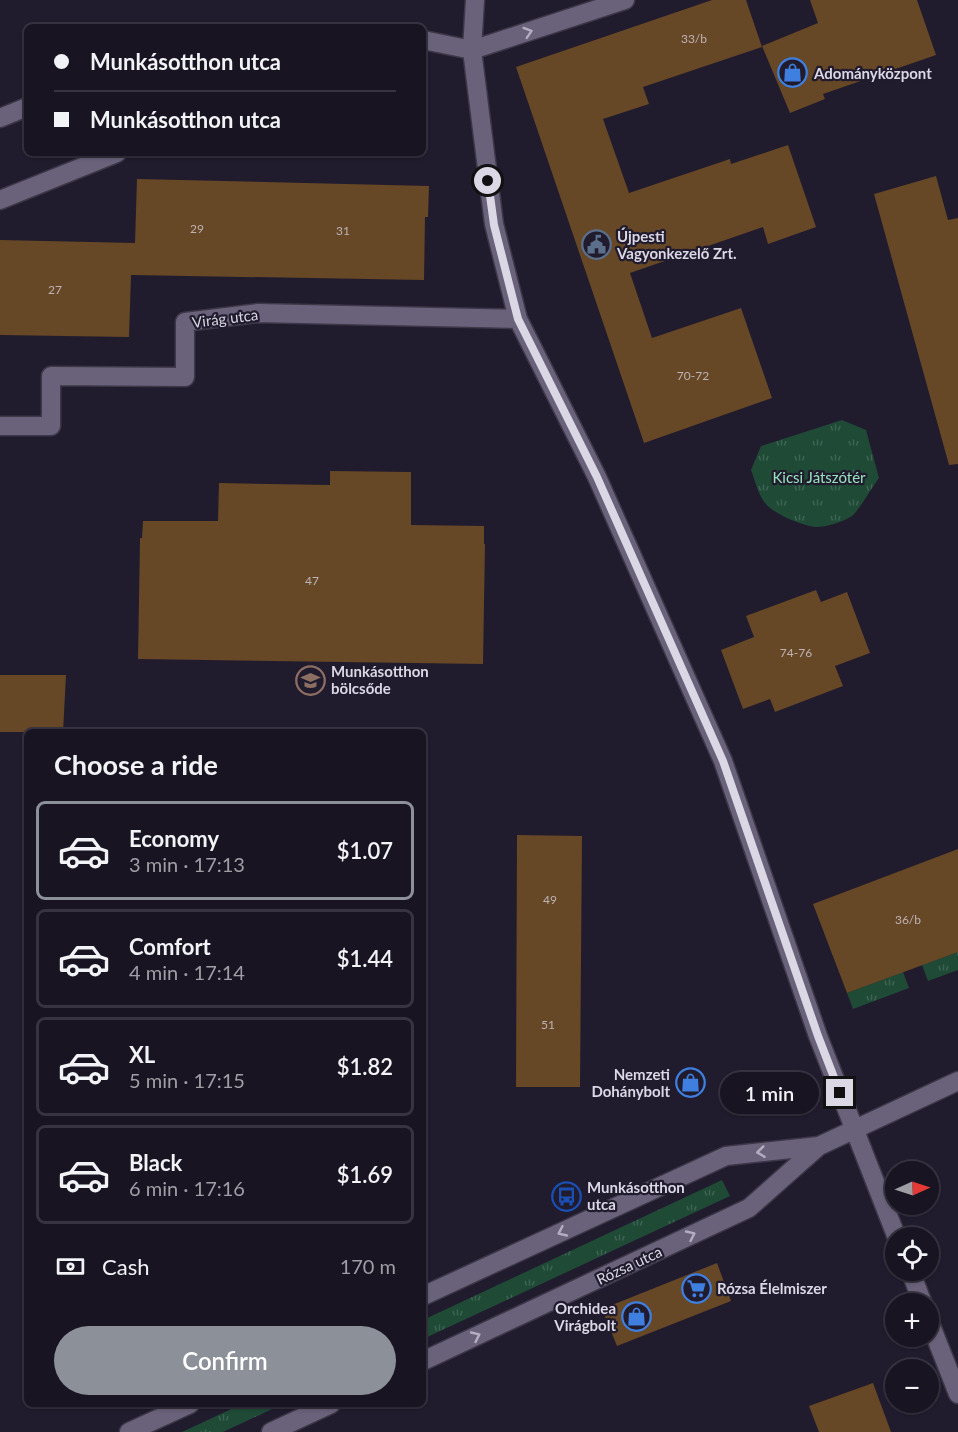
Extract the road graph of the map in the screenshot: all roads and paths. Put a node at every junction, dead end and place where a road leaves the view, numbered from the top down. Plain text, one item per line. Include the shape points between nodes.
1 (475, 0) edge
2 (625, 0) edge
3 (426, 41) edge
4 (472, 50) junction
5 (24, 108) edge
6 (0, 118) edge
7 (110, 156) edge
8 (0, 200) edge
9 (518, 319) junction
10 (0, 426) edge
11 (958, 1082) edge
12 (855, 1129) junction
13 (819, 1146) junction
14 (893, 1227) edge
15 (426, 1295) edge
16 (939, 1346) edge
17 (426, 1360) edge
18 (958, 1394) edge
19 (183, 1407) edge
20 (325, 1407) edge
21 (129, 1432) edge
22 (271, 1432) edge

1 - 4 street
4 -> 2 street
3 - 4 street
4 - 9 street via 494,225
5 - 6 street
7 - 8 street
9 - 10 street, Virág utca via 258,313 185,322 185,377 51,376 51,426
9 - 12 street via 597,477 723,761 818,1036
11 - 12 street, Rózsa utca
12 - 13 street, Rózsa utca
12 - 14 street
13 -> 15 street, Rózsa utca via 726,1156
17 -> 13 street, Rózsa utca via 749,1208
16 - 18 street
19 - 21 street
20 - 22 street

